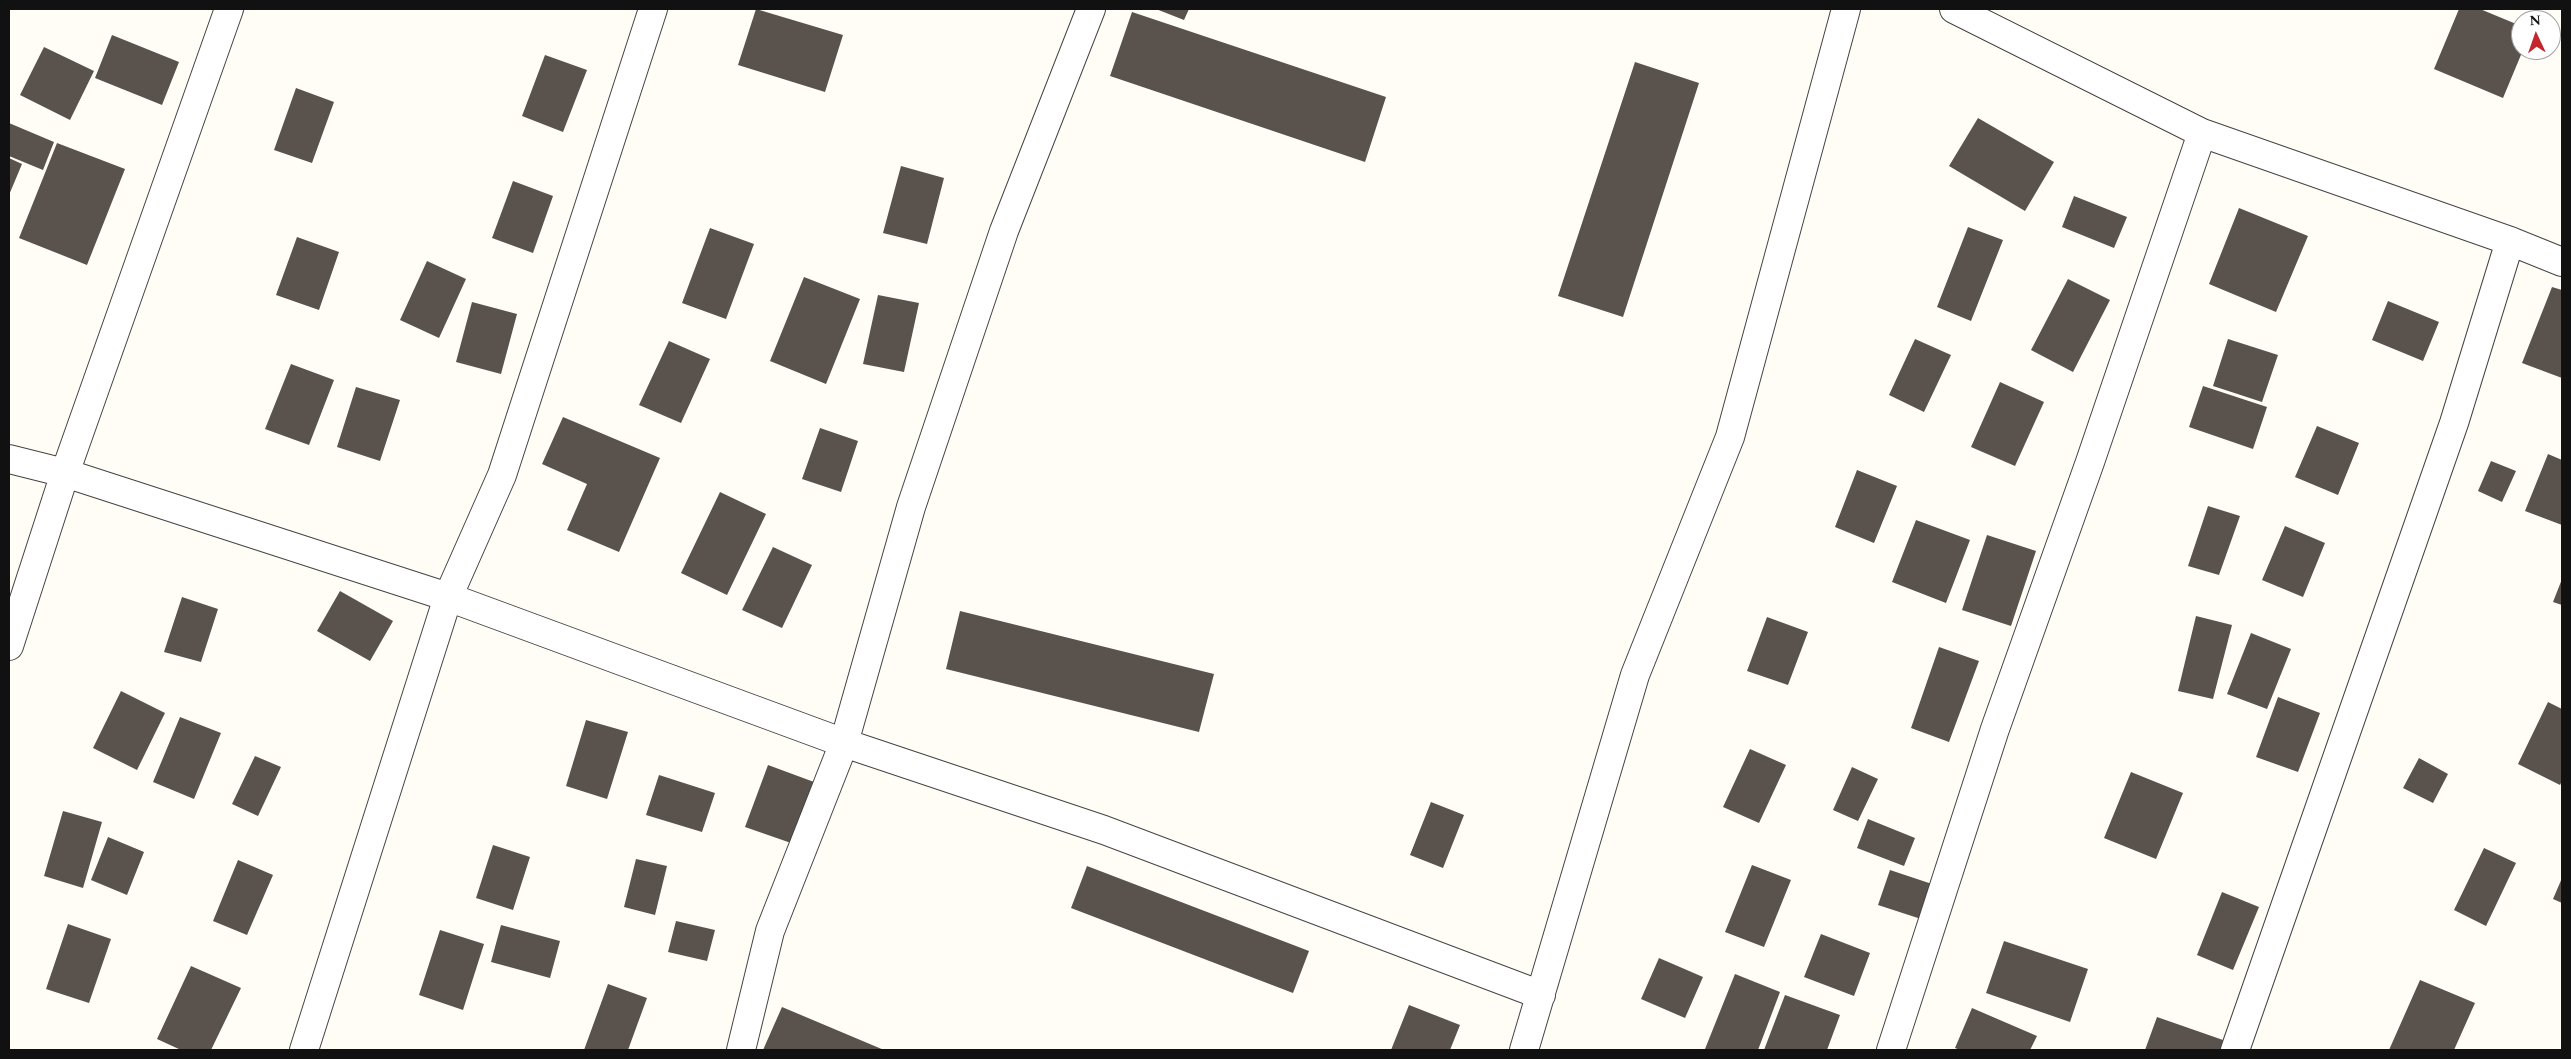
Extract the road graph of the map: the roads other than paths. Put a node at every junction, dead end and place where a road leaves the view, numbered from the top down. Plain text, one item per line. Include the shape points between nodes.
1 (229, 9) edge
2 (653, 9) edge
3 (1091, 9) edge
4 (1846, 9) edge
5 (1954, 9) edge
6 (2202, 133) junction
7 (2510, 241) junction
8 (2562, 262) edge
9 (9, 459) edge
10 (65, 473) junction
11 (448, 597) junction
12 (9, 646) edge
13 (844, 743) junction
14 (1540, 995) junction
15 (304, 1050) edge
16 (741, 1050) edge
17 (1524, 1050) edge
18 (1891, 1050) edge
19 (2235, 1050) edge

1 - 10 street
2 - 11 street via 502,475
3 - 13 street via 1004,231 910,507
4 - 14 street via 1730,437 1635,675
5 - 6 street
6 - 7 street
6 - 18 street via 1995,729
7 - 8 street
7 - 19 street via 2454,424
9 - 10 street
10 - 11 street
10 - 12 street
11 - 13 street
11 - 15 street
13 - 14 street via 1104,830
13 - 16 street via 770,931
14 - 17 street

